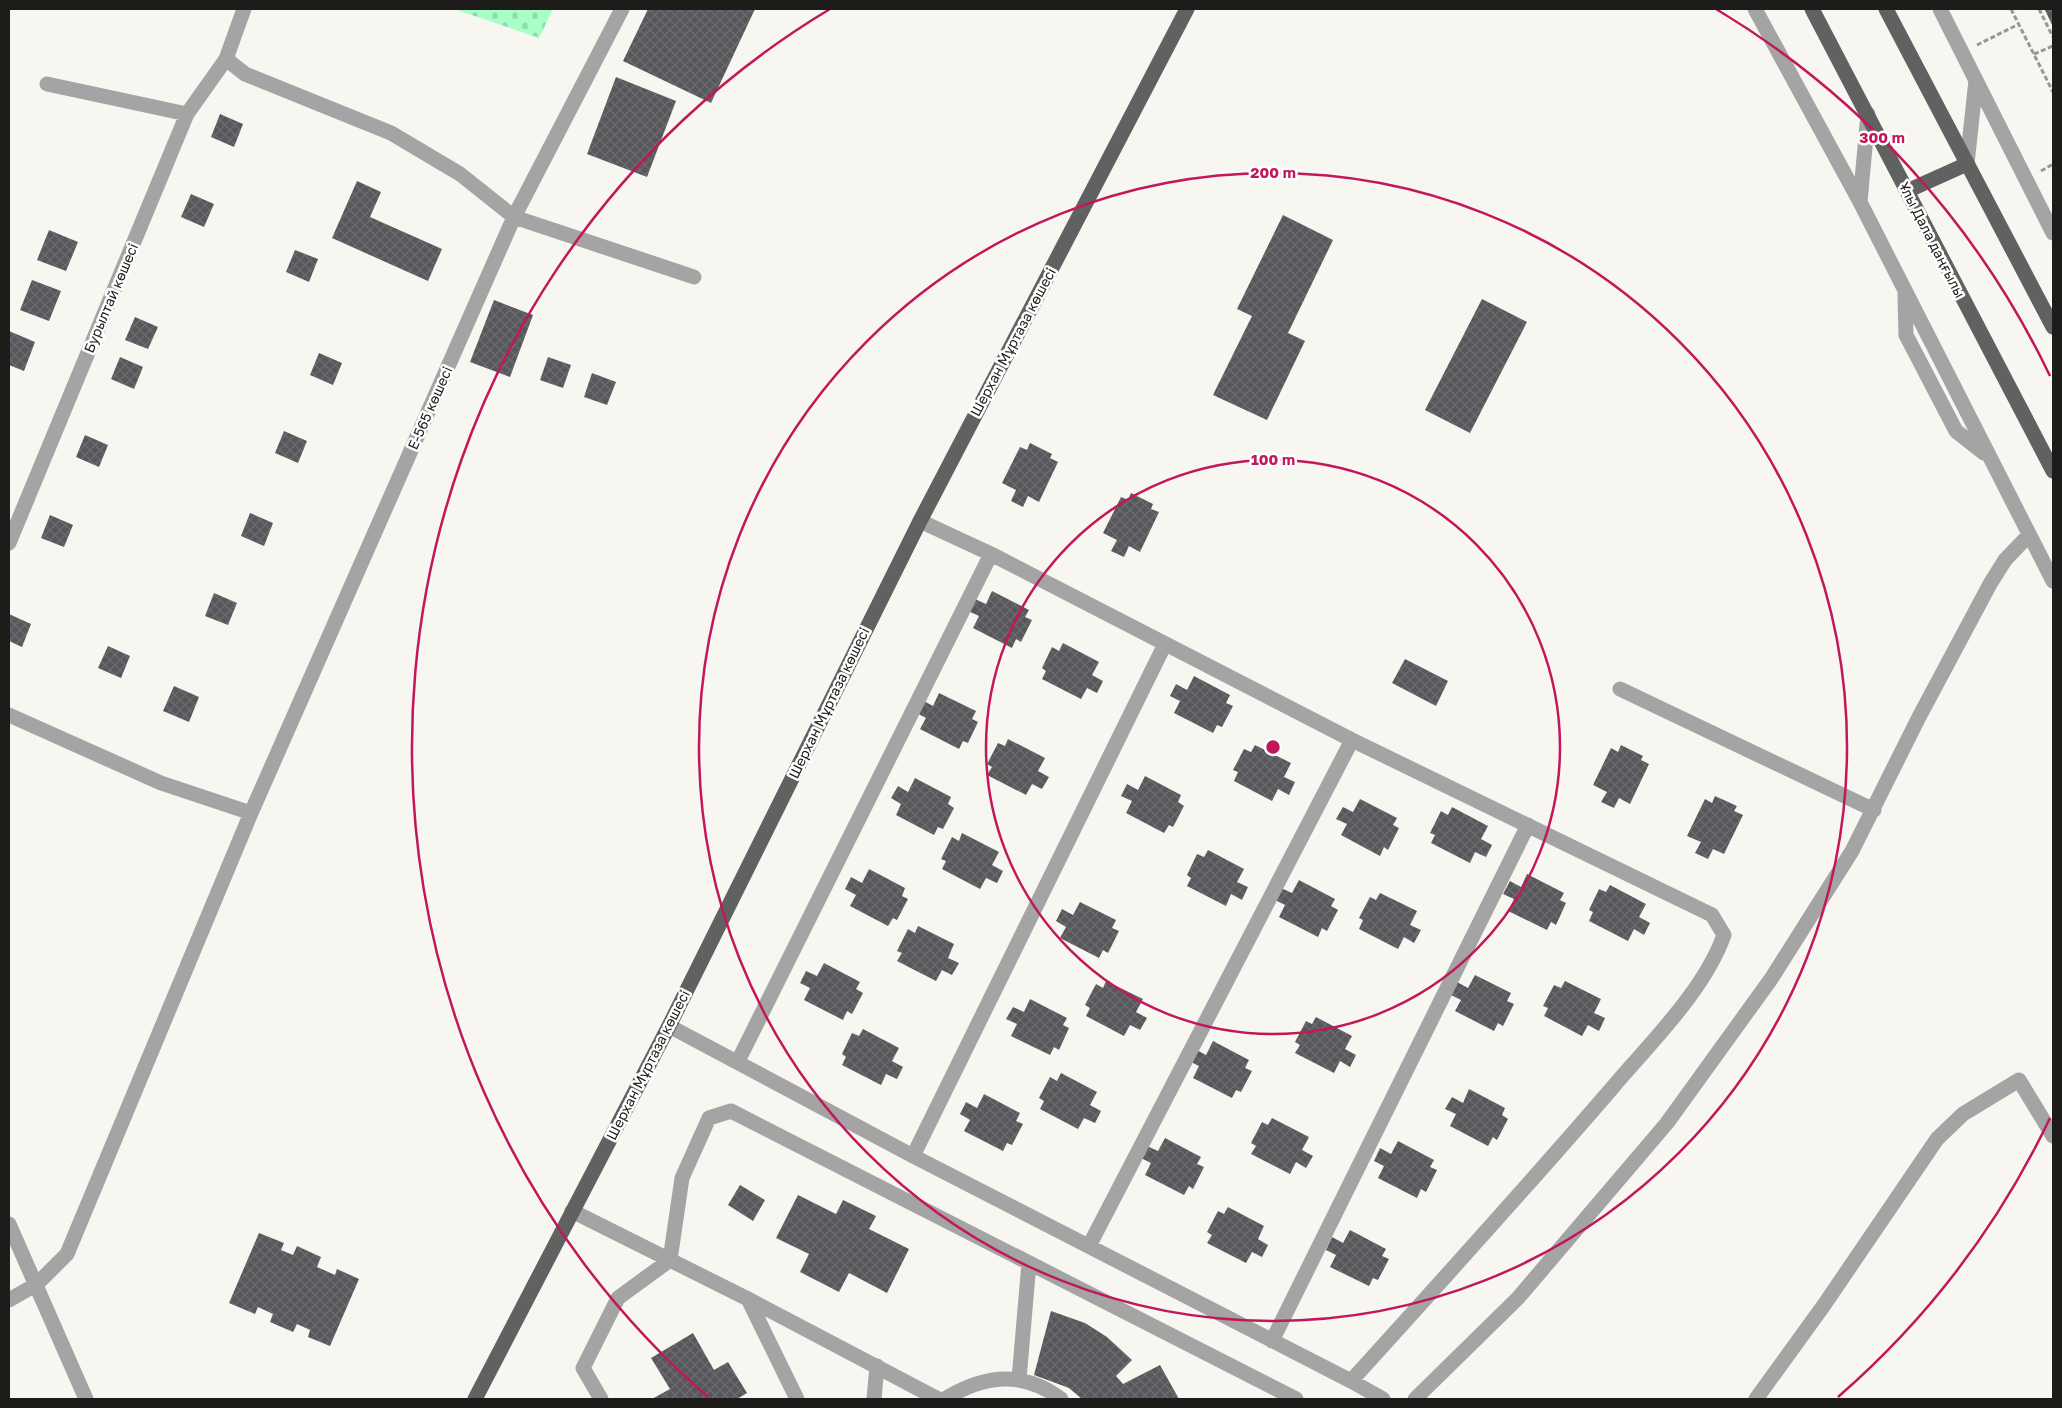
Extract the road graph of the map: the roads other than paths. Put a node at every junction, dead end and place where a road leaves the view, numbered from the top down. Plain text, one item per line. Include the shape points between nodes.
1 (244, 9) edge
2 (622, 9) edge
3 (1186, 9) edge
4 (1755, 9) edge
5 (1812, 9) edge
6 (1886, 9) edge
7 (1940, 9) edge
8 (226, 59) junction
9 (1976, 80) junction
10 (47, 84) dead end
11 (187, 114) junction
12 (1868, 114) junction
13 (1967, 164) junction
14 (1907, 191) junction
15 (1860, 202) junction
16 (514, 217) junction
17 (2053, 232) edge
18 (694, 277) dead end
19 (2053, 327) edge
20 (2053, 471) edge
21 (920, 520) junction
22 (2029, 535) junction
23 (9, 544) edge
24 (991, 554) junction
25 (2053, 581) edge
26 (1165, 644) junction
27 (1620, 689) dead end
28 (9, 715) edge
29 (1352, 740) junction
30 (1874, 810) junction
31 (251, 813) junction
32 (1528, 825) junction
33 (669, 1026) junction
34 (738, 1061) junction
35 (2053, 1136) edge
36 (913, 1156) junction
37 (572, 1211) junction
38 (10, 1230) edge
39 (1089, 1246) junction
40 (670, 1260) junction
41 (1029, 1263) junction
42 (37, 1284) junction
43 (748, 1299) junction
44 (9, 1300) edge
45 (1272, 1340) junction
46 (877, 1366) junction
47 (1019, 1379) junction
48 (1351, 1382) junction
49 (86, 1399) edge
50 (475, 1399) edge
51 (601, 1399) edge
52 (797, 1399) edge
53 (874, 1399) edge
54 (938, 1399) edge
55 (945, 1399) edge
56 (1061, 1399) edge
57 (1296, 1399) edge
58 (1383, 1399) edge
59 (1415, 1399) edge
60 (1756, 1399) edge

1 - 8 street, Бурылтай көшесі
2 - 16 street, Е-565 көшесі
3 - 21 main road, Шерхан Мұртаза көшесі
4 - 15 street
5 - 12 main road, Ұлы Дала даңғылы
6 - 13 main road
7 - 9 street
8 - 11 street, Бурылтай көшесі
8 - 16 street via 245,74 391,133 460,174
9 - 13 street
9 - 17 street
10 - 11 street
11 - 23 street, Бурылтай көшесі
12 - 14 main road, Ұлы Дала даңғылы
12 - 15 street
13 - 14 main road
13 - 19 main road
14 - 20 main road, Ұлы Дала даңғылы
15 - 22 street
16 - 18 street
16 - 31 street, Е-565 көшесі
21 - 24 street
21 - 33 main road, Шерхан Мұртаза көшесі
22 - 25 street
22 - 30 street via 2005,560 1990,584
24 - 26 street
24 - 34 street
26 - 29 street
26 - 36 street
27 - 30 street
28 - 31 street via 161,783
29 - 32 street
29 - 39 street
30 - 59 street via 1852,851 1771,979 1667,1123 1518,1298
31 - 42 street, Е-565 көшесі via 67,1254
32 - 45 street
32 - 48 street via 1712,915 1724,935 1715,959 1674,1016 1512,1205
33 - 34 street
33 - 37 main road, Шерхан Мұртаза көшесі
34 - 36 street
35 - 60 street via 2019,1080 1963,1114 1937,1139
36 - 39 street
37 - 40 street
37 - 50 main road, Шерхан Мұртаза көшесі
38 - 42 street
39 - 45 street
40 - 41 street via 682,1178 709,1118 731,1112
40 - 43 street
40 - 51 street via 618,1298 613,1307 583,1368
41 - 47 street
41 - 57 street
42 - 44 street, Е-565 көшесі
42 - 49 street
43 - 46 street
43 - 52 street
45 - 48 street
46 - 53 street
46 - 54 street
47 - 55 street via 994,1379 965,1387
47 - 56 street
48 - 58 street

